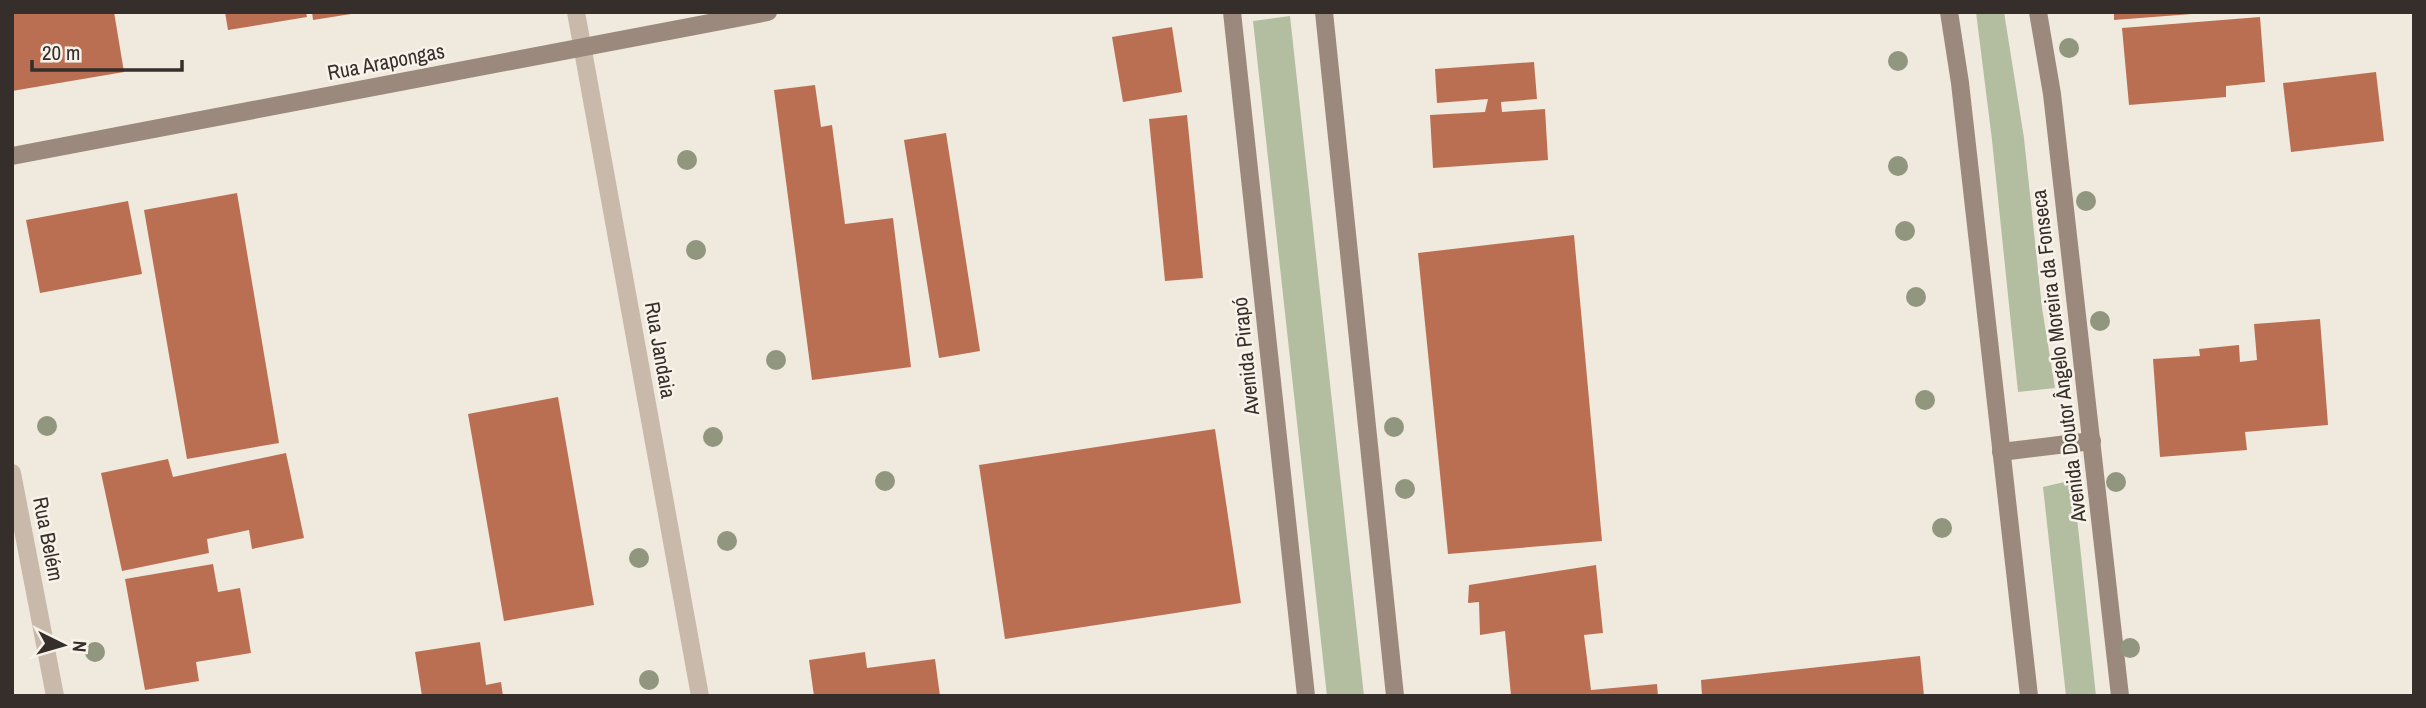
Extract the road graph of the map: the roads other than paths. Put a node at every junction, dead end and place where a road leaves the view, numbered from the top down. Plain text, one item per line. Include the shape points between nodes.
1 (576, 12) edge
2 (768, 12) edge
3 (1232, 12) edge
4 (1324, 12) edge
5 (1949, 12) edge
6 (2038, 12) edge
7 (583, 47) junction
8 (12, 156) edge
9 (2092, 441) junction
10 (2001, 452) junction
11 (12, 473) edge
12 (55, 696) edge
13 (700, 696) edge
14 (1306, 696) edge
15 (1395, 696) edge
16 (2029, 696) edge
17 (2120, 696) edge

1 - 7 street, Rua Jandaia
2 - 7 street, Rua Arapongas
3 - 14 street, Avenida Pirapó
4 - 15 street
5 - 10 street
6 - 9 street, Avenida Doutor Ângelo Moreira da Fonseca via 2052,94
7 - 8 street, Rua Arapongas
7 - 13 street, Rua Jandaia
9 - 10 street
9 - 17 street, Avenida Doutor Ângelo Moreira da Fonseca
10 - 16 street
11 - 12 street, Rua Belém

